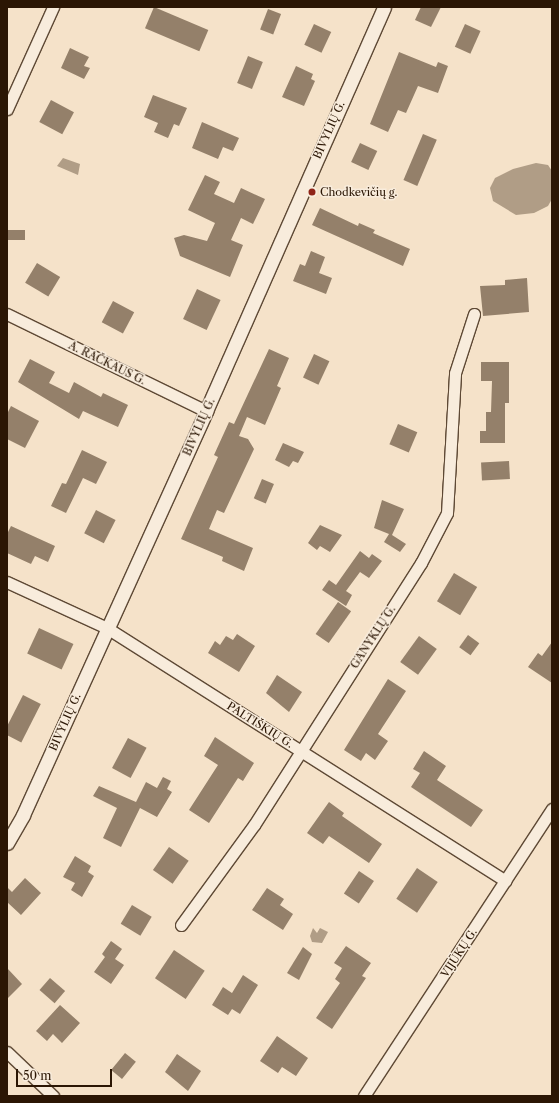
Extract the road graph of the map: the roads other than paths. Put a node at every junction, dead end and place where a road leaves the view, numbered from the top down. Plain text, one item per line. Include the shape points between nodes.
1 (53, 7) edge
2 (384, 7) edge
3 (7, 109) edge
4 (7, 314) edge
5 (474, 314) dead end
6 (206, 411) junction
7 (7, 582) edge
8 (107, 628) junction
9 (300, 750) junction
10 (552, 808) edge
11 (7, 844) edge
12 (506, 881) junction
13 (181, 925) dead end
14 (7, 1052) edge
15 (53, 1096) edge
16 (364, 1096) edge

1 - 3 street
2 - 6 street, BIVYLIŲ G.
4 - 6 street, A. RAČKAUS G.
5 - 9 street, GANYKLŲ G. via 455,373 447,513 421,563
6 - 8 street, BIVYLIŲ G.
7 - 8 street, PALTIŠKIŲ G.
8 - 9 street, PALTIŠKIŲ G.
8 - 11 street, BIVYLIŲ G.
9 - 12 street, PALTIŠKIŲ G.
9 - 13 street, GANYKLŲ G. via 254,825
10 - 12 street, VIJŪKŲ G.
12 - 16 street, VIJŪKŲ G.
14 - 15 street

